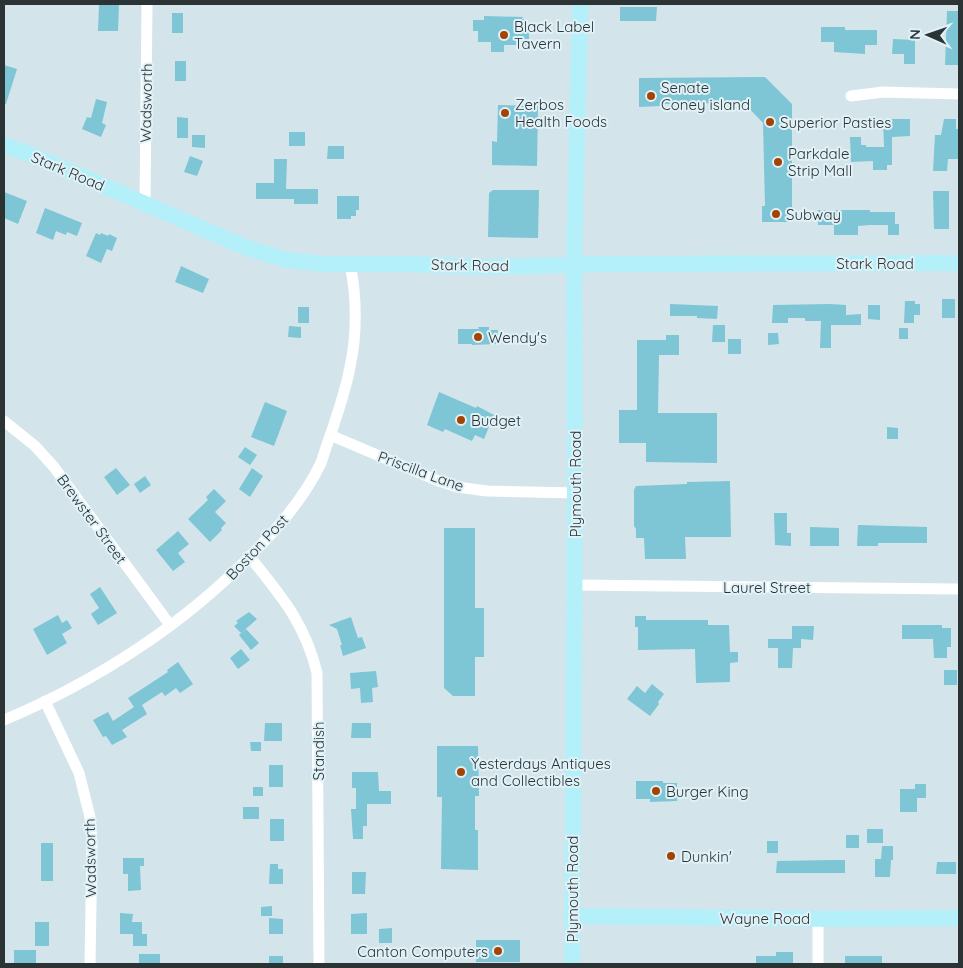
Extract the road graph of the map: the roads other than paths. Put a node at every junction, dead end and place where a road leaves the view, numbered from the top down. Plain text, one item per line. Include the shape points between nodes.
1 (147, 4) edge
2 (580, 4) edge
3 (959, 94) edge
4 (851, 96) dead end
5 (4, 145) edge
6 (145, 203) junction
7 (959, 263) edge
8 (350, 264) junction
9 (574, 265) junction
10 (4, 421) edge
11 (330, 435) junction
12 (575, 493) junction
13 (250, 557) junction
14 (574, 585) junction
15 (959, 588) edge
16 (170, 625) junction
17 (45, 701) junction
18 (4, 720) edge
19 (571, 916) junction
20 (818, 918) junction
21 (959, 918) edge
22 (90, 964) edge
23 (318, 964) edge
24 (572, 964) edge
25 (818, 964) edge

1 - 6 street, Wadsworth
2 - 9 main road, Plymouth Road
3 - 4 street via 883,92
5 - 6 main road, Stark Road
6 - 8 main road, Stark Road via 267,255 308,263
7 - 9 main road, Stark Road
8 - 9 main road, Stark Road
8 - 11 street, Boston Post via 354,285 353,352
9 - 12 main road, Plymouth Road
10 - 16 street, Brewster Street via 54,467
11 - 12 street, Priscilla Lane via 457,487
11 - 13 street, Boston Post via 316,473 297,502
12 - 14 main road, Plymouth Road
13 - 16 street, Boston Post via 208,597
13 - 23 street, Standish via 298,621 310,646 317,673
14 - 15 street, Laurel Street
14 - 19 main road, Plymouth Road
16 - 17 street, Boston Post via 93,677
17 - 18 street, Boston Post
17 - 22 street, Wadsworth via 79,773 90,817
19 - 20 main road, Wayne Road
19 - 24 main road, Plymouth Road
20 - 21 main road, Wayne Road
20 - 25 street

